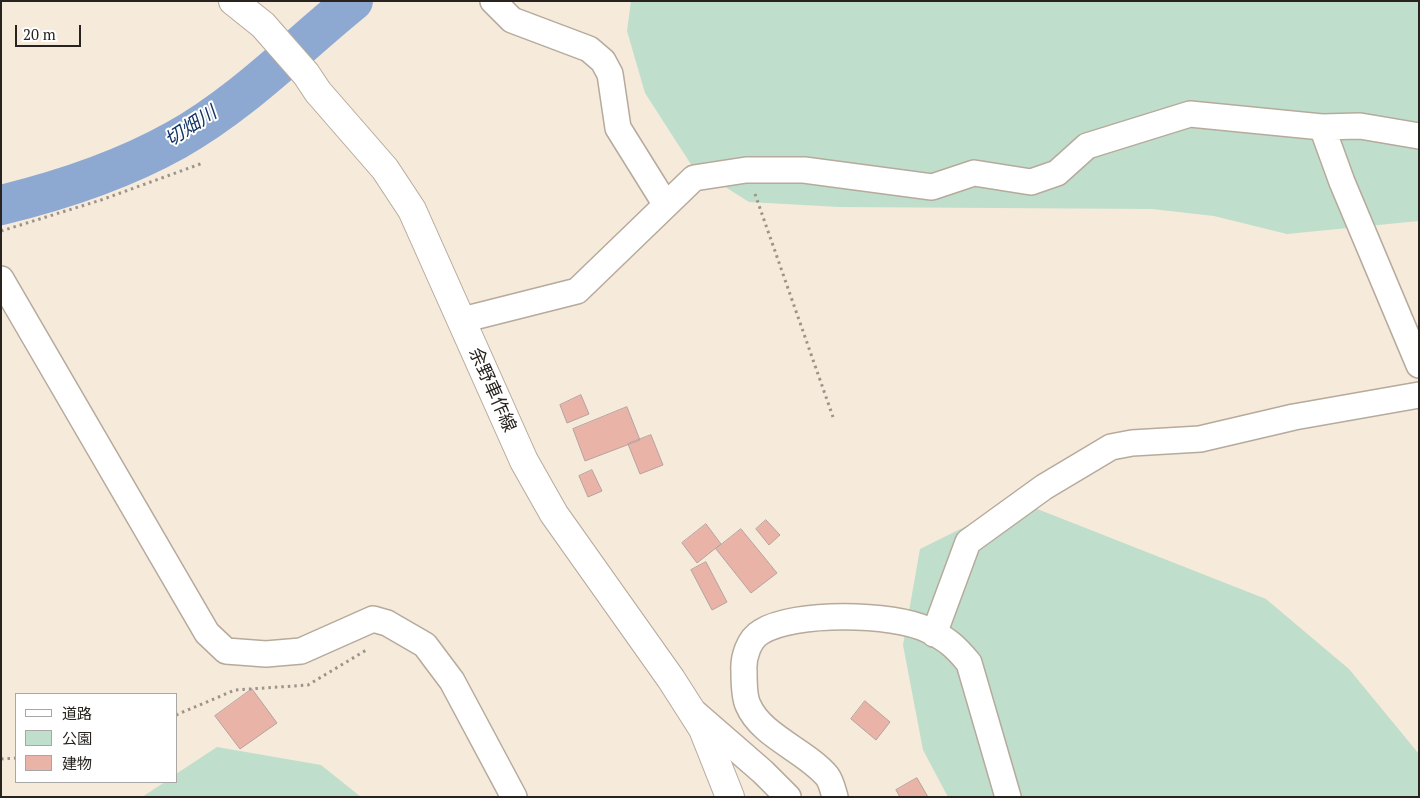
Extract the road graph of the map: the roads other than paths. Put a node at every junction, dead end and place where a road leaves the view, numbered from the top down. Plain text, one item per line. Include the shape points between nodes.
1 (233, 1) edge
2 (493, 1) edge
3 (1322, 127) junction
4 (1419, 136) edge
5 (666, 205) junction
6 (1, 279) edge
7 (462, 320) junction
8 (1419, 365) edge
9 (1419, 395) edge
10 (934, 634) junction
11 (690, 709) junction
12 (514, 797) edge
13 (730, 797) edge
14 (788, 797) edge
15 (835, 797) edge
16 (1008, 797) edge

1 - 7 main road, 余野車作線 via 263,25 385,168 412,210
2 - 5 street via 512,20 588,49 603,62 610,74 618,128
3 - 4 street via 1360,126
3 - 5 street via 1190,114 1087,146 1057,173 1031,182 974,173 932,187 804,170 746,170 694,178
3 - 8 street
5 - 7 street via 577,291
6 - 12 street via 212,637 226,650 266,654 301,651 373,619 387,623 425,645 452,680
7 - 11 main road, 余野車作線 via 524,461 554,514
9 - 10 street via 1294,417 1200,439 1111,447 1044,487 968,542
10 - 15 street via 890,619 814,618 778,624 760,632 749,643 743,669 748,705 766,729 809,758 822,771
10 - 16 street via 955,645 969,663
11 - 13 main road, 余野車作線 via 703,729
11 - 14 street

